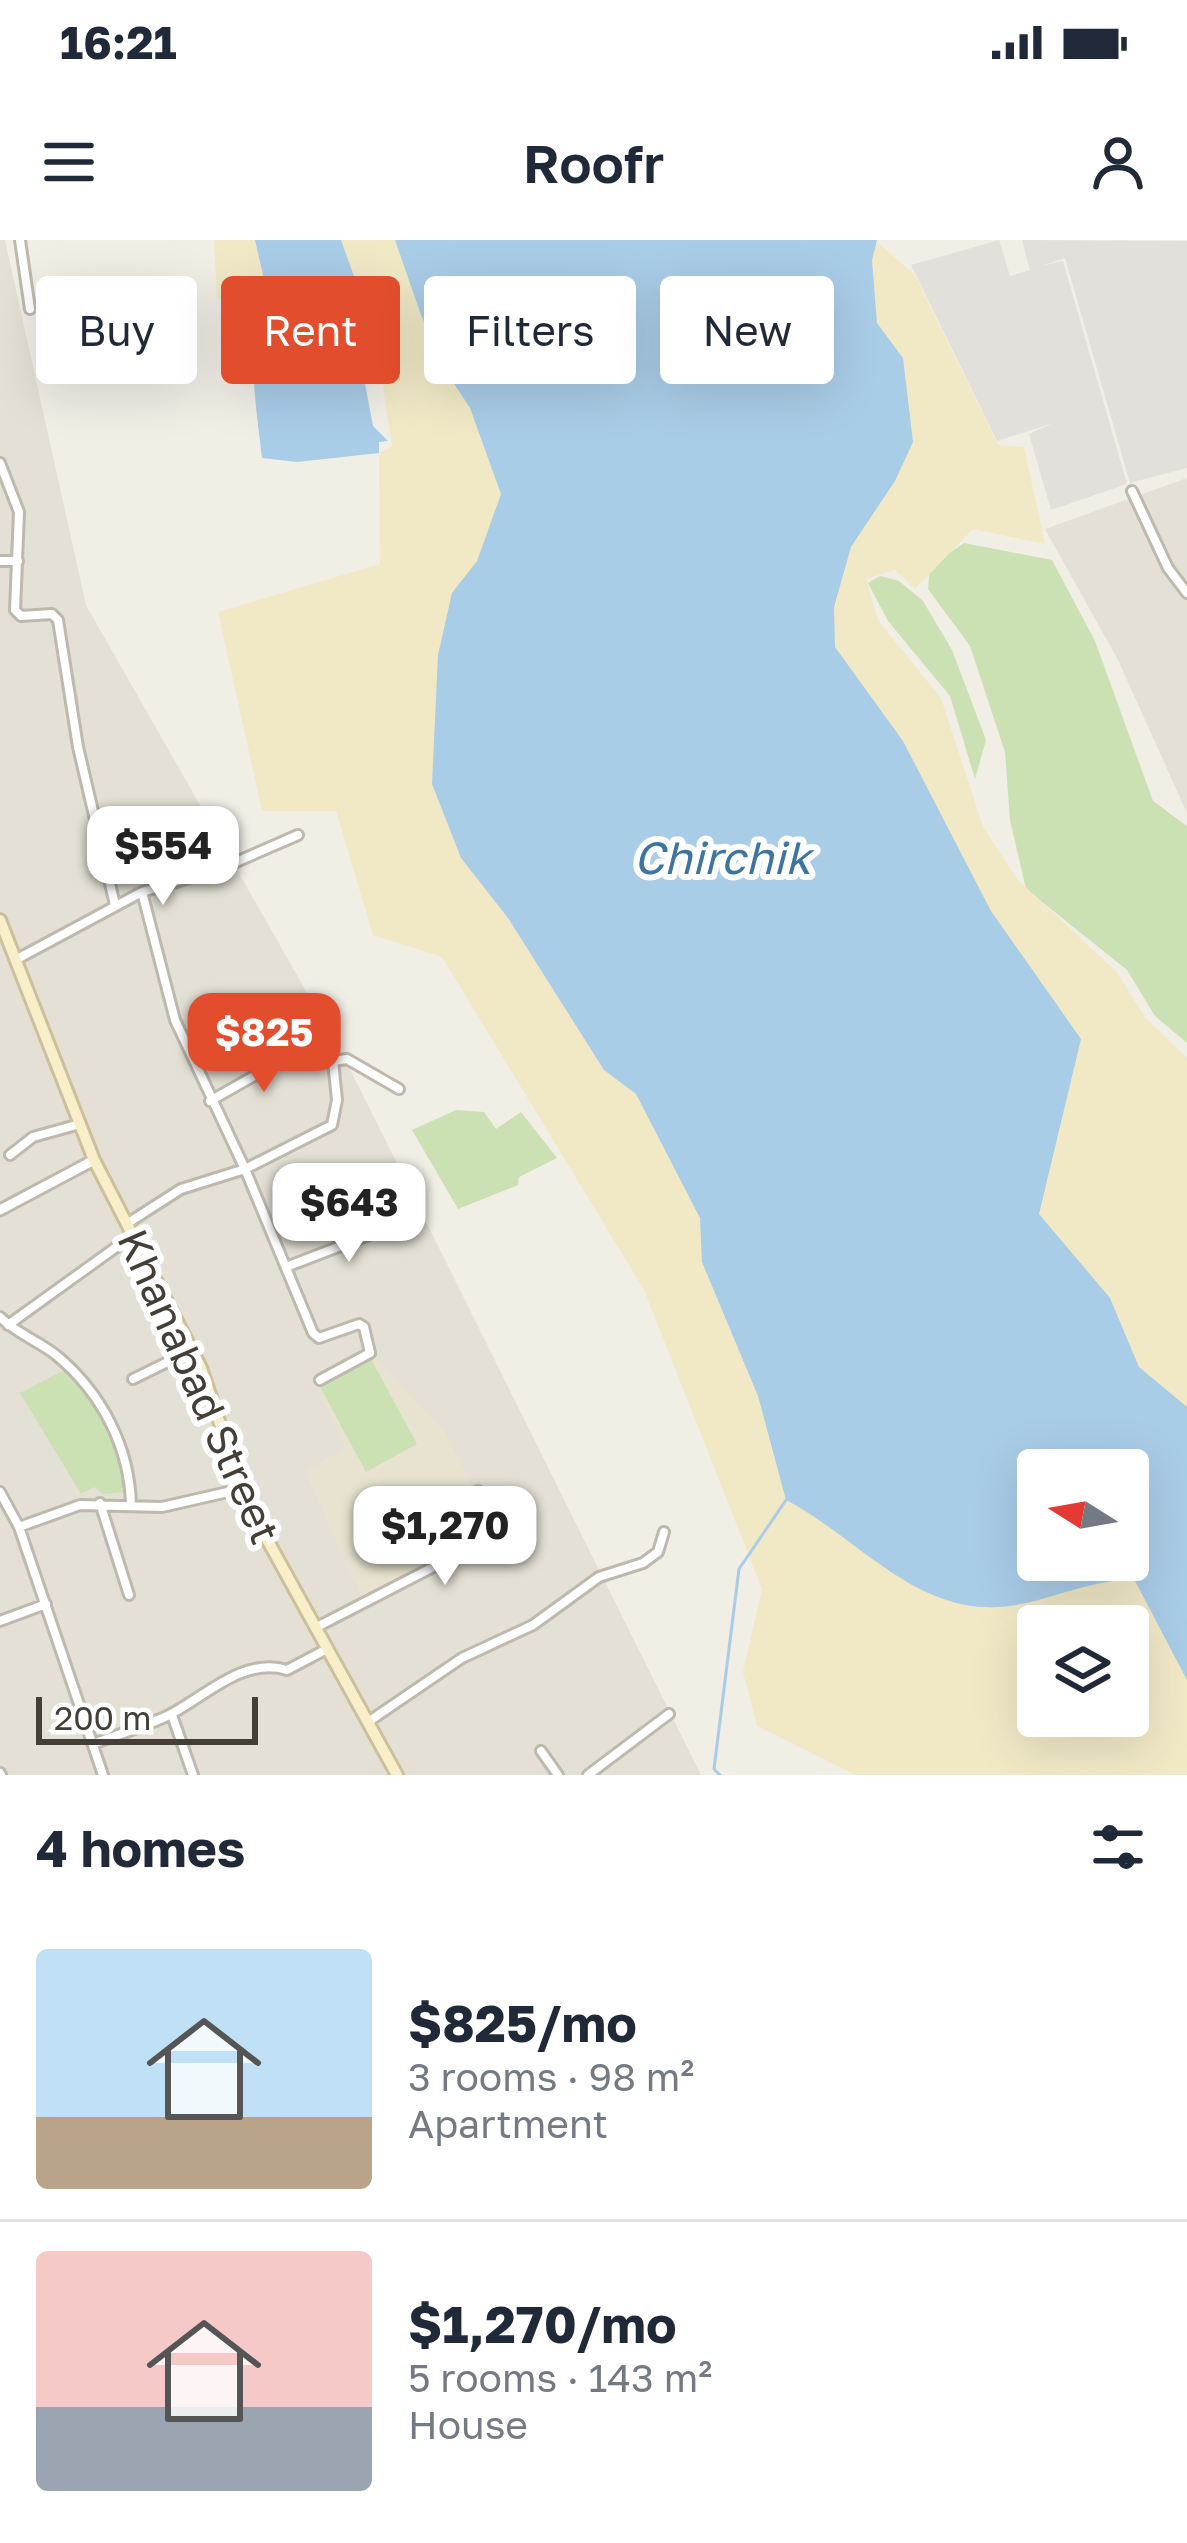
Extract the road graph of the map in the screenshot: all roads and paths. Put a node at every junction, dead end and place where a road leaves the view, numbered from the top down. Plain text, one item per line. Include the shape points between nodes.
1 (20, 240) edge
2 (30, 309) dead end
3 (0, 463) edge
4 (1132, 491) dead end
5 (0, 560) edge
6 (17, 561) junction
7 (1187, 593) edge
8 (298, 836) dead end
9 (142, 892) junction
10 (116, 904) junction
11 (0, 920) edge
12 (19, 958) junction
13 (296, 1052) dead end
14 (399, 1089) dead end
15 (210, 1100) junction
16 (80, 1124) junction
17 (10, 1155) dead end
18 (94, 1160) junction
19 (245, 1169) junction
20 (0, 1210) edge
21 (398, 1224) dead end
22 (131, 1228) junction
23 (286, 1267) junction
24 (4, 1321) edge
25 (192, 1350) junction
26 (133, 1379) dead end
27 (320, 1380) dead end
28 (241, 1489) junction
29 (478, 1491) dead end
30 (0, 1492) edge
31 (100, 1503) junction
32 (131, 1506) junction
33 (19, 1527) junction
34 (664, 1532) dead end
35 (129, 1594) dead end
36 (46, 1604) junction
37 (0, 1621) edge
38 (314, 1628) junction
39 (325, 1650) junction
40 (172, 1714) junction
41 (669, 1714) dead end
42 (367, 1723) junction
43 (93, 1744) junction
44 (542, 1751) dead end
45 (104, 1775) edge
46 (193, 1775) edge
47 (397, 1775) edge
48 (558, 1775) edge
49 (589, 1775) edge

1 - 2 street
3 - 6 street via 19,512
4 - 7 street
5 - 6 street
6 - 10 street via 16,613 58,620
8 - 9 street
9 - 10 street
9 - 15 street via 175,1021
10 - 12 street
11 - 12 main road, Khanabad Street
12 - 16 main road, Khanabad Street
13 - 15 street
14 - 19 street via 347,1059 333,1061 332,1125
15 - 19 street
16 - 17 street via 33,1138
16 - 18 main road, Khanabad Street
18 - 20 street
18 - 22 main road, Khanabad Street
19 - 22 street via 181,1189
19 - 23 street
21 - 23 street
22 - 24 street
22 - 25 main road, Khanabad Street
23 - 27 street via 316,1336 361,1324 370,1347
24 - 32 street via 94,1391 127,1467
25 - 26 street
25 - 28 main road, Khanabad Street
28 - 32 street
28 - 38 main road, Khanabad Street
29 - 38 street via 486,1512 474,1546
30 - 33 street
31 - 32 street
31 - 33 street
31 - 35 street
33 - 36 street
34 - 42 street via 658,1552 643,1563 599,1577
36 - 37 street
36 - 43 street
38 - 39 main road, Khanabad Street
39 - 40 street via 287,1670 232,1677
39 - 42 main road, Khanabad Street
40 - 43 street
40 - 46 street
41 - 49 street
42 - 47 main road, Khanabad Street
43 - 45 street
44 - 48 street

